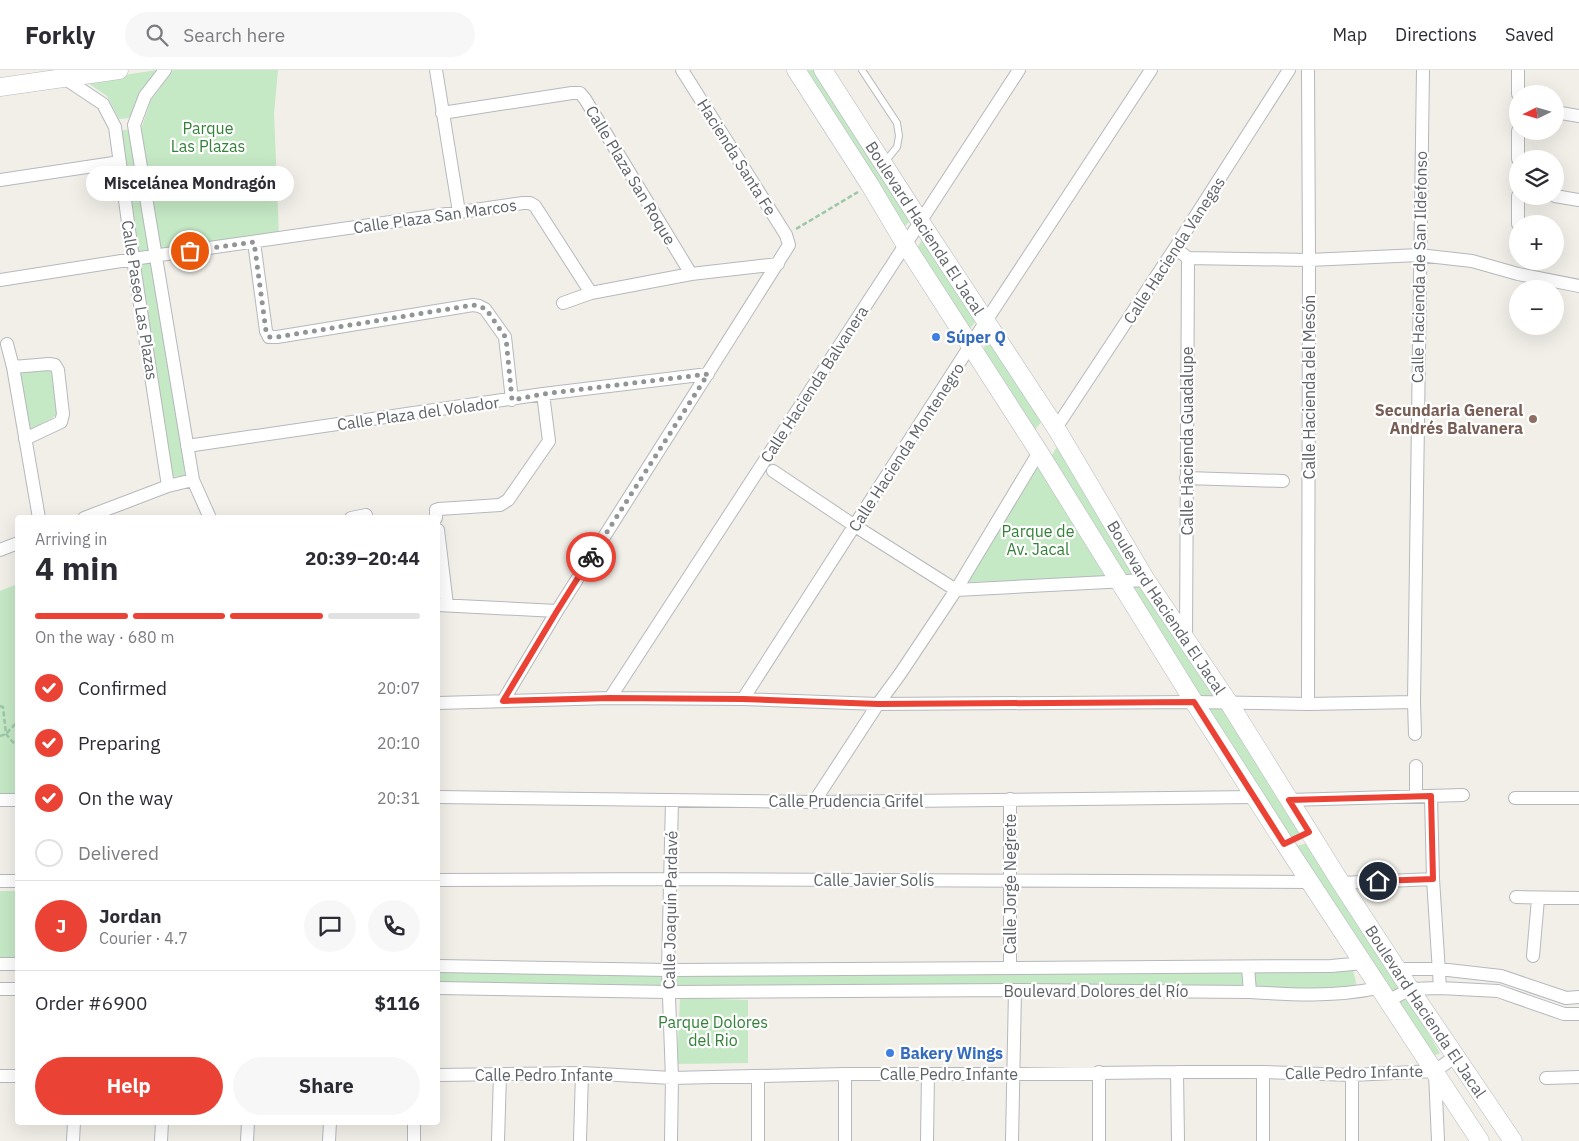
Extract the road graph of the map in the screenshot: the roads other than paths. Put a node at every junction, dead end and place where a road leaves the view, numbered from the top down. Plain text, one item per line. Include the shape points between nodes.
1 (119, 70) edge
2 (165, 70) edge
3 (436, 70) edge
4 (682, 70) edge
5 (796, 70) edge
6 (823, 70) edge
7 (862, 70) edge
8 (1019, 70) edge
9 (1151, 70) edge
10 (1289, 70) edge
11 (1308, 70) edge
12 (1423, 70) edge
13 (1518, 70) edge
14 (64, 78) junction
15 (1518, 85) edge
16 (0, 87) edge
17 (442, 113) junction
18 (1564, 114) edge
19 (1579, 116) edge
20 (134, 125) junction
21 (115, 126) junction
22 (120, 162) junction
23 (883, 164) junction
24 (0, 180) edge
25 (1564, 198) edge
26 (1579, 200) edge
27 (458, 212) junction
28 (920, 221) junction
29 (254, 242) junction
30 (905, 244) junction
31 (1175, 248) junction
32 (1419, 255) junction
33 (155, 256) junction
34 (1188, 258) junction
35 (133, 259) junction
36 (1309, 260) junction
37 (778, 264) junction
38 (1509, 266) edge
39 (1528, 270) edge
40 (691, 274) junction
41 (0, 280) edge
42 (1579, 286) edge
43 (591, 293) junction
44 (563, 303) dead end
45 (986, 321) junction
46 (7, 344) dead end
47 (970, 346) junction
48 (13, 368) junction
49 (708, 374) junction
50 (543, 394) junction
51 (512, 400) junction
52 (1056, 428) junction
53 (25, 439) junction
54 (187, 446) junction
55 (1039, 452) junction
56 (773, 471) dead end
57 (1186, 478) junction
58 (193, 480) junction
59 (1283, 481) dead end
60 (168, 486) junction
61 (38, 515) edge
62 (92, 515) edge
63 (209, 515) edge
64 (436, 515) edge
65 (855, 526) junction
66 (15, 544) edge
67 (0, 550) edge
68 (440, 568) edge
69 (1146, 580) junction
70 (1119, 581) junction
71 (956, 590) junction
72 (442, 605) edge
73 (557, 611) junction
74 (1186, 640) junction
75 (610, 698) junction
76 (743, 699) junction
77 (503, 701) junction
78 (1194, 702) junction
79 (1414, 702) junction
80 (440, 703) edge
81 (1229, 703) junction
82 (878, 704) junction
83 (1308, 704) junction
84 (1414, 734) dead end
85 (1416, 766) dead end
86 (1463, 795) dead end
87 (440, 796) edge
88 (1416, 796) junction
89 (1431, 796) junction
90 (1255, 797) junction
91 (1515, 798) dead end
92 (1579, 798) edge
93 (1010, 799) junction
94 (0, 800) edge
95 (15, 800) edge
96 (672, 800) junction
97 (1289, 800) junction
98 (814, 802) junction
99 (1309, 832) junction
100 (1284, 844) junction
101 (670, 879) junction
102 (1433, 879) junction
103 (0, 880) edge
104 (440, 880) edge
105 (1010, 880) junction
106 (15, 881) edge
107 (1310, 882) junction
108 (1341, 883) junction
109 (1516, 897) dead end
110 (1579, 898) edge
111 (1538, 899) junction
112 (1533, 956) dead end
113 (1364, 963) junction
114 (0, 964) edge
115 (15, 964) edge
116 (440, 966) edge
117 (1248, 967) junction
118 (527, 968) junction
119 (1010, 968) junction
120 (942, 969) junction
121 (1398, 969) junction
122 (1439, 969) junction
123 (668, 970) junction
124 (755, 970) junction
125 (440, 988) edge
126 (1440, 988) junction
127 (0, 989) edge
128 (15, 989) edge
129 (1410, 989) junction
130 (526, 990) junction
131 (1015, 990) junction
132 (755, 991) junction
133 (941, 991) junction
134 (668, 992) junction
135 (1250, 992) junction
136 (1383, 994) junction
137 (1579, 997) edge
138 (1579, 1014) edge
139 (1456, 1056) junction
140 (1435, 1071) junction
141 (1099, 1072) junction
142 (1177, 1072) junction
143 (1263, 1072) junction
144 (582, 1073) junction
145 (500, 1074) junction
146 (845, 1074) junction
147 (928, 1074) junction
148 (1013, 1074) junction
149 (440, 1075) edge
150 (1352, 1075) junction
151 (0, 1076) edge
152 (15, 1076) edge
153 (758, 1076) junction
154 (1579, 1077) edge
155 (672, 1078) junction
156 (1546, 1078) dead end
157 (74, 1125) edge
158 (162, 1125) edge
159 (248, 1125) edge
160 (330, 1125) edge
161 (414, 1125) edge
162 (73, 1141) edge
163 (161, 1141) edge
164 (247, 1141) edge
165 (329, 1141) edge
166 (414, 1141) edge
167 (498, 1141) edge
168 (580, 1141) edge
169 (671, 1141) edge
170 (758, 1141) edge
171 (845, 1141) edge
172 (927, 1141) edge
173 (1012, 1141) edge
174 (1099, 1141) edge
175 (1178, 1141) edge
176 (1263, 1141) edge
177 (1352, 1141) edge
178 (1438, 1141) edge
179 (1480, 1141) edge
180 (1513, 1141) edge

1 - 14 main road
2 - 20 street, Calle Paseo Las Plazas via 145,96
3 - 17 street
4 - 37 street, Hacienda Santa Fe via 787,240
5 - 30 main road, Boulevard Hacienda El Jacal
6 - 23 main road, Boulevard Hacienda El Jacal
7 - 23 lane via 897,123 897,147
8 - 28 street, Calle Hacienda Balvanera
9 - 45 street, Calle Hacienda Montenegro
10 - 31 street, Calle Hacienda Vanegas
11 - 36 street, Calle Hacienda del Mesón
12 - 32 street, Calle Hacienda de San Ildefonso
13 - 15 street
14 - 16 main road
14 - 21 street, Calle Paseo Las Plazas via 103,104
17 - 27 street
17 - 40 street, Calle Plaza San Roque via 580,93
18 - 19 street
20 - 21 street
20 - 33 street, Calle Paseo Las Plazas
21 - 22 street, Calle Paseo Las Plazas
22 - 24 street
22 - 35 street, Calle Paseo Las Plazas
23 - 28 main road, Boulevard Hacienda El Jacal
25 - 26 street
27 - 29 street, Calle Plaza San Marcos
27 - 43 street, Calle Plaza San Marcos via 523,203 535,206
28 - 30 street, Calle Hacienda Balvanera
28 - 45 main road, Boulevard Hacienda El Jacal
29 - 33 street, Calle Plaza San Marcos
29 - 51 street via 269,337 479,306 486,309 506,338
30 - 47 main road, Boulevard Hacienda El Jacal
30 - 75 street, Calle Hacienda Balvanera
31 - 34 street
31 - 52 street, Calle Hacienda Vanegas
32 - 36 street
32 - 38 street
32 - 79 street, Calle Hacienda de San Ildefonso
33 - 35 street, Calle Plaza San Marcos
33 - 54 street, Calle Paseo Las Plazas
34 - 36 street
34 - 57 street, Calle Hacienda Guadalupe
35 - 41 street, Calle Plaza San Marcos
35 - 60 street, Calle Paseo Las Plazas
36 - 83 street, Calle Hacienda del Mesón
37 - 40 street
37 - 49 street
39 - 42 street
40 - 43 street
43 - 44 street
45 - 47 street, Calle Hacienda Montenegro
45 - 52 main road, Boulevard Hacienda El Jacal
46 - 48 street
47 - 55 main road, Boulevard Hacienda El Jacal
47 - 65 street, Calle Hacienda Montenegro
48 - 53 street
48 - 53 street via 50,364 58,370 64,414 61,422
49 - 50 street, Calle Plaza del Volador
49 - 73 street
50 - 51 street, Calle Plaza del Volador
50 - 64 street via 549,441 508,500 500,505 439,509
51 - 54 street, Calle Plaza del Volador
52 - 69 main road, Boulevard Hacienda El Jacal
53 - 61 street
54 - 58 street, Calle Paseo Las Plazas
55 - 70 main road, Boulevard Hacienda El Jacal
55 - 71 street
56 - 65 street
57 - 59 street
57 - 74 street, Calle Hacienda Guadalupe
58 - 60 street
58 - 63 street, Calle Paseo Las Plazas
60 - 62 street
65 - 71 street
65 - 76 street, Calle Hacienda Montenegro
66 - 67 street
68 - 72 street
69 - 70 street
69 - 74 main road, Boulevard Hacienda El Jacal
70 - 71 street
70 - 78 main road, Boulevard Hacienda El Jacal
71 - 82 street
72 - 73 street
73 - 77 street
74 - 81 main road, Boulevard Hacienda El Jacal
75 - 76 street
75 - 77 street
76 - 82 street
77 - 80 street
78 - 81 street
78 - 82 street
78 - 90 main road, Boulevard Hacienda El Jacal
79 - 83 street
79 - 84 street, Calle Hacienda de San Ildefonso
81 - 83 street
81 - 97 main road, Boulevard Hacienda El Jacal
82 - 98 street
85 - 88 street
86 - 89 street
87 - 96 street, Calle Prudencia Grifel
88 - 89 street
88 - 97 street
89 - 102 street
90 - 93 street, Calle Prudencia Grifel
90 - 100 main road, Boulevard Hacienda El Jacal
91 - 92 street
93 - 98 street, Calle Prudencia Grifel
93 - 105 street, Calle Jorge Negrete
94 - 95 street
96 - 98 street, Calle Prudencia Grifel
96 - 101 street, Calle Joaquín Pardavé
97 - 99 main road, Boulevard Hacienda El Jacal
99 - 100 main road
99 - 108 main road, Boulevard Hacienda El Jacal
100 - 107 main road, Boulevard Hacienda El Jacal
101 - 104 street, Calle Javier Solís
101 - 105 street, Calle Javier Solís
101 - 123 street, Calle Joaquín Pardavé
102 - 108 street
102 - 122 street
103 - 106 street
105 - 107 street, Calle Javier Solís
105 - 119 street, Calle Jorge Negrete
107 - 113 main road, Boulevard Hacienda El Jacal
108 - 121 main road, Boulevard Hacienda El Jacal
109 - 111 street
110 - 111 street
111 - 112 street
113 - 117 street, Boulevard Dolores del Río
113 - 136 main road, Boulevard Hacienda El Jacal
114 - 115 street
116 - 118 street, Boulevard Dolores del Río
117 - 119 street, Boulevard Dolores del Río
117 - 135 street
118 - 123 street, Boulevard Dolores del Río
118 - 130 street
119 - 120 street, Boulevard Dolores del Río
120 - 124 street, Boulevard Dolores del Río
120 - 133 street
121 - 122 street
121 - 129 main road, Boulevard Hacienda El Jacal
122 - 126 street
122 - 137 street via 1501,976 1566,998
123 - 124 street, Boulevard Dolores del Río
123 - 134 street, Calle Joaquín Pardavé
124 - 132 street
125 - 130 street, Boulevard Dolores del Río
126 - 129 street
126 - 138 street via 1498,991 1564,1014
127 - 128 street
129 - 136 street, Boulevard Dolores del Río
129 - 139 main road, Boulevard Hacienda El Jacal
130 - 134 street, Boulevard Dolores del Río
131 - 133 street, Boulevard Dolores del Río
131 - 135 street, Boulevard Dolores del Río
131 - 148 street
132 - 133 street, Boulevard Dolores del Río
132 - 134 street, Boulevard Dolores del Río
134 - 155 street, Calle Joaquín Pardavé
135 - 136 street, Boulevard Dolores del Río
136 - 140 main road, Boulevard Hacienda El Jacal
139 - 140 street, Calle Pedro Infante
139 - 180 main road, Boulevard Hacienda El Jacal
140 - 150 street, Calle Pedro Infante
140 - 178 street
140 - 179 main road, Boulevard Hacienda El Jacal
141 - 142 street, Calle Pedro Infante
141 - 148 street, Calle Pedro Infante
141 - 174 street
142 - 143 street, Calle Pedro Infante
142 - 175 street
143 - 150 street, Calle Pedro Infante
143 - 176 street
144 - 145 street, Calle Pedro Infante
144 - 155 street, Calle Pedro Infante
144 - 168 street
145 - 149 street, Calle Pedro Infante
145 - 167 street
146 - 147 street, Calle Pedro Infante
146 - 153 street, Calle Pedro Infante
146 - 171 street
147 - 148 street, Calle Pedro Infante
147 - 172 street
148 - 173 street
150 - 177 street
151 - 152 street
153 - 155 street, Calle Pedro Infante
153 - 170 street
154 - 156 street
155 - 169 street, Calle Joaquín Pardavé
157 - 162 street
158 - 163 street
159 - 164 street
160 - 165 street
161 - 166 street

